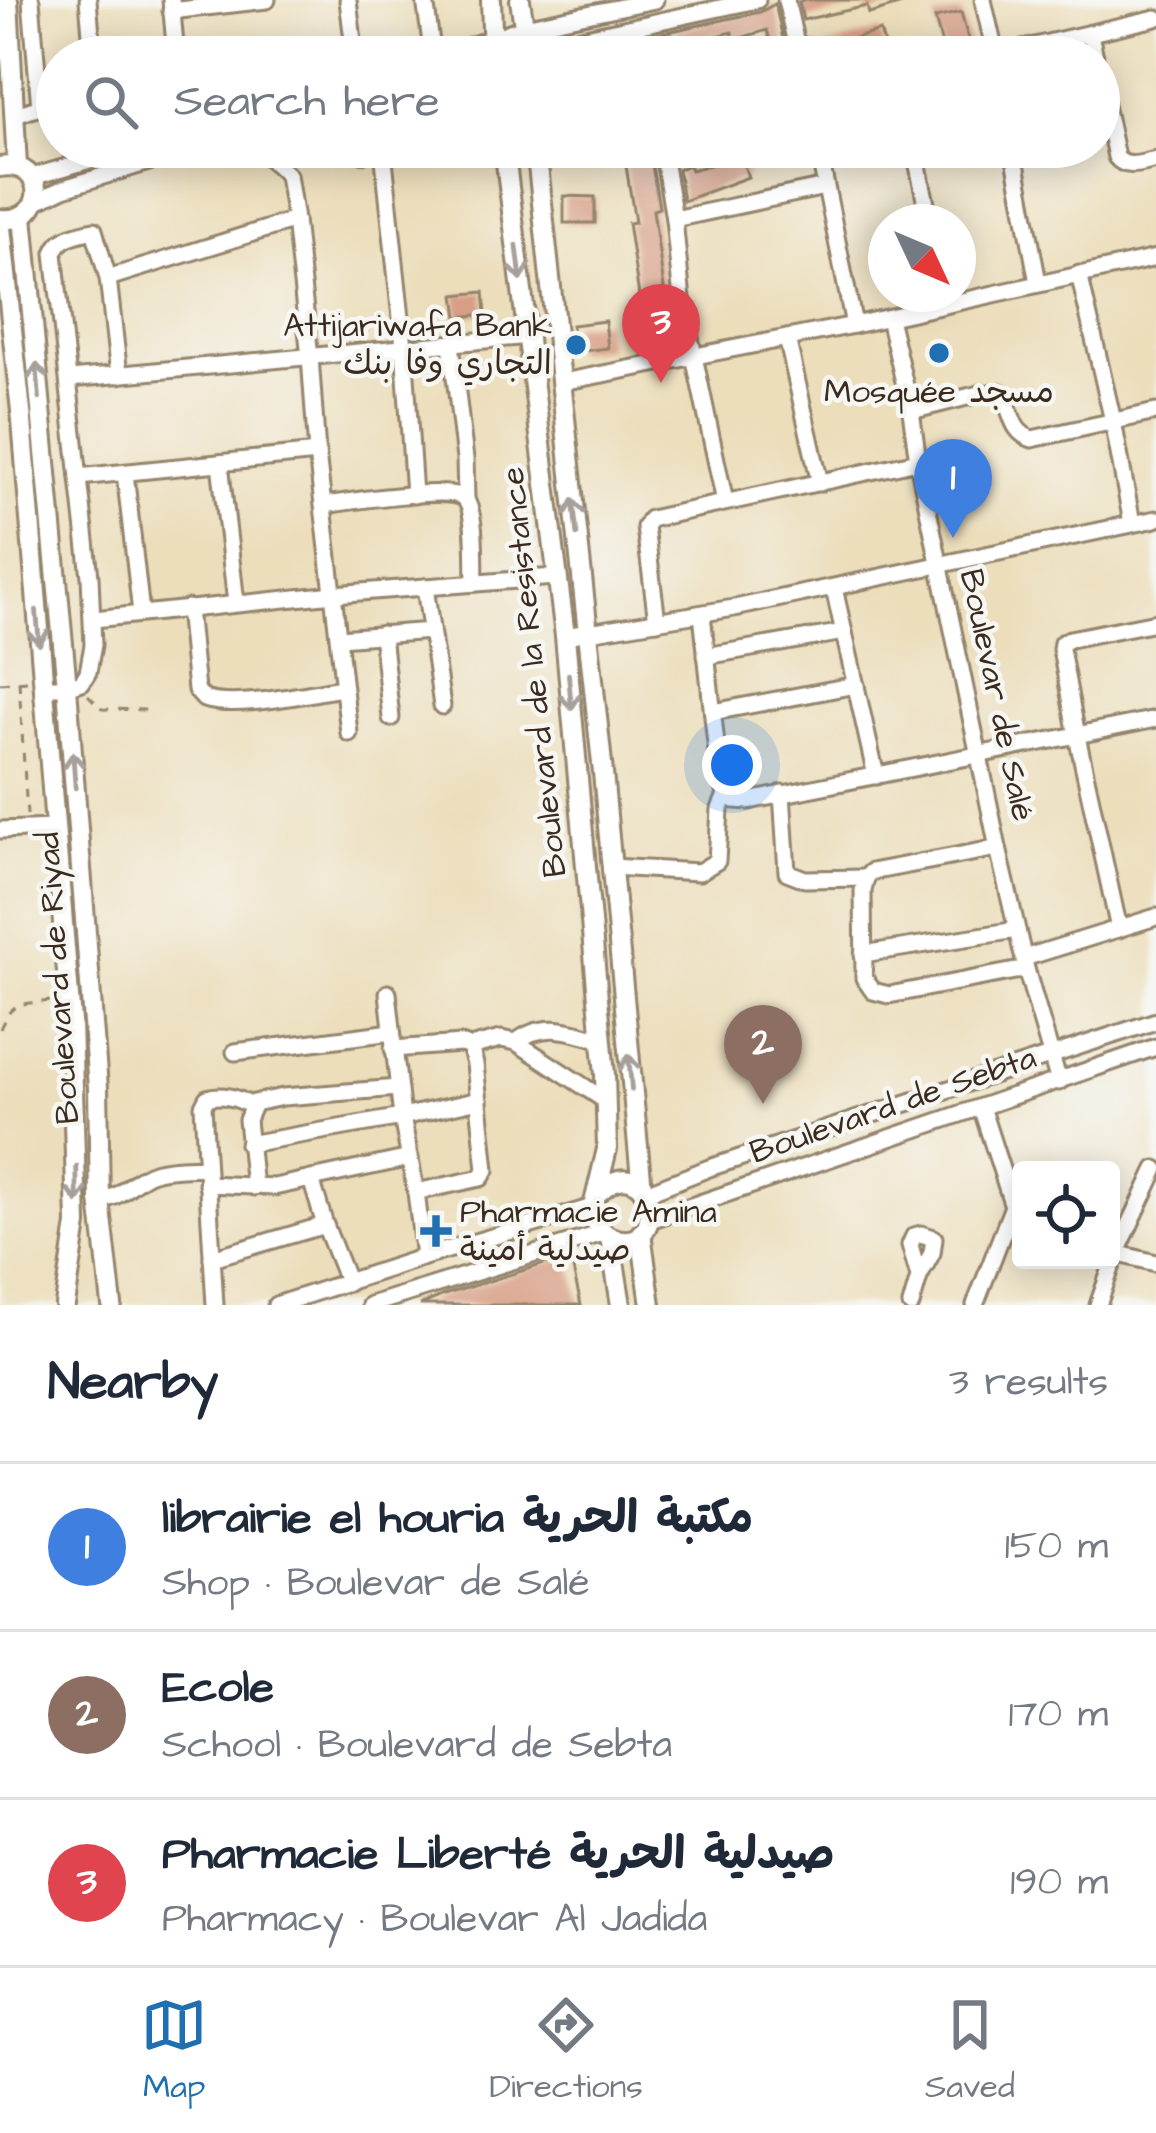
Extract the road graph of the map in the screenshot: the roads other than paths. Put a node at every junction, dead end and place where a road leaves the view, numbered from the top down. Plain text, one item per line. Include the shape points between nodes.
1 (8, 0) edge
2 (32, 0) edge
3 (88, 0) edge
4 (267, 0) edge
5 (348, 0) edge
6 (425, 0) edge
7 (490, 0) edge
8 (520, 0) edge
9 (655, 0) edge
10 (757, 0) edge
11 (786, 0) edge
12 (983, 0) edge
13 (171, 6) edge
14 (701, 6) edge
15 (1156, 18) edge
16 (524, 27) junction
17 (1090, 34) joint
18 (37, 36) edge
19 (91, 36) edge
20 (174, 36) edge
21 (353, 36) edge
22 (432, 36) edge
23 (492, 36) edge
24 (510, 36) edge
25 (524, 36) edge
26 (585, 36) edge
27 (794, 36) edge
28 (991, 36) edge
29 (1081, 36) edge
30 (36, 110) edge
31 (16, 115) junction
32 (1156, 160) edge
33 (1120, 162) edge
34 (128, 168) edge
35 (280, 168) edge
36 (391, 168) edge
37 (507, 168) edge
38 (538, 168) edge
39 (666, 168) edge
40 (822, 168) edge
41 (918, 168) edge
42 (1016, 168) edge
43 (16, 170) edge
44 (825, 187) junction
45 (926, 204) edge
46 (29, 209) junction
47 (0, 219) edge
48 (674, 219) junction
49 (295, 220) junction
50 (1156, 258) edge
51 (1079, 274) junction
52 (107, 278) junction
53 (1039, 284) junction
54 (976, 294) edge
55 (905, 312) edge
56 (889, 317) junction
57 (854, 325) junction
58 (529, 336) junction
59 (787, 338) junction
60 (451, 344) junction
61 (404, 346) junction
62 (692, 355) junction
63 (310, 356) junction
64 (118, 376) junction
65 (70, 379) junction
66 (562, 382) junction
67 (911, 411) junction
68 (1156, 412) edge
69 (1113, 421) junction
70 (317, 453) junction
71 (918, 460) junction
72 (220, 463) junction
73 (125, 473) junction
74 (79, 477) junction
75 (820, 483) junction
76 (414, 495) junction
77 (466, 499) junction
78 (724, 502) junction
79 (324, 505) junction
80 (1156, 519) edge
81 (1132, 524) junction
82 (939, 565) junction
83 (556, 577) junction
84 (475, 583) junction
85 (425, 587) junction
86 (834, 588) junction
87 (334, 594) junction
88 (236, 603) junction
89 (188, 608) junction
90 (141, 613) junction
91 (702, 614) junction
92 (94, 619) junction
93 (657, 621) junction
94 (1156, 622) edge
95 (431, 631) junction
96 (587, 632) junction
97 (844, 632) junction
98 (382, 634) junction
99 (565, 636) junction
100 (340, 638) junction
101 (706, 656) junction
102 (43, 684) junction
103 (75, 685) junction
104 (856, 685) junction
105 (343, 688) junction
106 (442, 706) dead end
107 (713, 712) junction
108 (391, 718) dead end
109 (1156, 719) edge
110 (349, 733) dead end
111 (1077, 736) junction
112 (980, 754) junction
113 (876, 776) junction
114 (782, 793) junction
115 (725, 795) junction
116 (54, 829) junction
117 (0, 830) edge
118 (998, 848) junction
119 (611, 866) junction
120 (866, 878) junction
121 (1156, 917) edge
122 (1120, 929) junction
123 (1017, 930) junction
124 (863, 954) junction
125 (1025, 963) junction
126 (388, 993) dead end
127 (1156, 1021) edge
128 (393, 1040) junction
129 (602, 1040) junction
130 (516, 1042) junction
131 (470, 1047) junction
132 (1156, 1047) edge
133 (236, 1052) dead end
134 (1049, 1054) junction
135 (1059, 1082) junction
136 (398, 1088) junction
137 (478, 1100) junction
138 (606, 1101) junction
139 (251, 1106) junction
140 (982, 1107) junction
141 (401, 1117) junction
142 (248, 1144) junction
143 (410, 1158) junction
144 (1156, 1169) edge
145 (207, 1176) junction
146 (311, 1179) junction
147 (254, 1187) junction
148 (644, 1191) junction
149 (416, 1192) junction
150 (1012, 1194) edge
151 (100, 1200) junction
152 (596, 1200) junction
153 (1012, 1220) edge
154 (325, 1225) junction
155 (645, 1226) junction
156 (607, 1235) junction
157 (1120, 1239) edge
158 (1120, 1255) edge
159 (424, 1257) junction
160 (212, 1258) junction
161 (1156, 1263) edge
162 (1108, 1269) edge
163 (919, 1276) dead end
164 (348, 1283) junction
165 (65, 1305) edge
166 (112, 1305) edge
167 (214, 1305) edge
168 (276, 1305) edge
169 (370, 1305) edge
170 (621, 1305) edge
171 (651, 1305) edge
172 (911, 1305) edge
173 (975, 1305) edge
174 (1098, 1305) edge

1 - 31 main road
2 - 18 street
3 - 19 street
4 - 13 street
5 - 21 street
6 - 22 street
7 - 23 main road
8 - 16 main road
9 - 16 street
10 - 14 street
11 - 27 street
12 - 28 street
13 - 20 street
14 - 26 street
15 - 17 street
16 - 24 street
16 - 25 main road
17 - 29 street
30 - 31 street
31 - 43 main road
32 - 33 street
34 - 46 street
35 - 49 street
36 - 61 street
37 -> 58 main road, Boulevard de la Resistance
38 - 66 main road, Boulevard de la Resistance
39 - 48 street
40 - 44 street
41 - 45 street
42 - 53 street
43 - 46 main road, Boulevard de Riyad via 36,185
44 - 48 street
44 - 57 street
46 - 47 main road
103 -> 46 main road, Boulevard de Riyad
47 -> 102 main road, Boulevard de Riyad
48 - 62 street
49 - 52 street
49 - 63 street
50 - 51 street
51 - 53 street
51 - 69 street
52 - 64 street
52 - 65 street via 94,230 58,243
53 - 54 street
55 - 56 street
56 - 57 street
56 - 67 street, Boulevar de Salé
57 - 59 street
58 - 60 street
58 - 83 main road, Boulevard de la Resistance
59 - 62 street
59 - 75 street
60 - 61 street
60 - 77 street
61 - 63 street
61 - 76 street
62 - 66 street
62 - 78 street
63 - 64 street
63 - 70 street
64 - 65 street
65 - 74 street
96 -> 66 main road, Boulevard de la Resistance
67 - 69 street via 995,392 1004,395 1019,433 1032,439
67 - 71 street, Boulevar de Salé
68 - 69 street
69 - 81 street
70 - 72 street
70 - 79 street
71 - 75 street
71 - 82 street, Boulevar de Salé
72 - 73 street
72 - 88 street
73 - 74 street
73 - 90 street
74 - 92 street
75 - 78 street
76 - 77 street
76 - 79 street
77 - 84 street
78 - 93 street via 656,517 645,527
79 - 87 street
80 - 81 street
81 - 82 street
82 - 86 street
82 - 112 street, Boulevar de Salé
83 - 84 street
83 - 99 main road, Boulevard de la Resistance
84 - 85 street
85 - 87 street
85 - 95 street
86 - 91 street
86 - 97 street
87 - 88 street
87 - 100 street
88 - 89 street
89 - 90 street
89 - 105 street via 196,690 204,699
90 - 92 street
91 - 93 street
91 - 101 street
92 - 103 street via 92,660
93 - 96 street
94 - 111 street via 1062,644
95 - 98 street
95 - 106 street
96 - 99 street
96 - 119 main road, Boulevard de la Resistance
97 - 101 street
97 - 104 street
98 - 100 street
98 - 108 street
99 -> 129 main road, Boulevard de la Resistance
100 - 105 street
101 - 107 street
102 - 103 street
102 - 116 main road, Boulevard de Riyad
151 -> 103 main road, Boulevard de Riyad
104 - 107 street
104 - 113 street
105 - 110 street
107 - 115 street
109 - 111 street
111 - 112 street
111 - 122 street
112 - 113 street
112 - 118 street, Boulevar de Salé
113 - 114 street
114 - 115 street via 740,801
114 - 120 street via 787,872
115 - 119 street via 717,861 706,870
116 - 117 street
116 -> 165 main road, Boulevard de Riyad via 77,1180
118 - 120 street via 877,869
118 - 123 street, Boulevar de Salé
148 -> 119 main road, Boulevard de la Resistance
120 - 124 street
121 - 122 street
122 - 125 street
123 - 124 street
123 - 125 street, Boulevar de Salé
124 - 125 street via 867,984 883,995
125 - 134 street, Boulevar de Salé
126 - 128 street
127 - 134 street, Boulevard de Sebta
128 - 131 street
128 - 133 street
128 - 136 street
129 - 130 street via 555,1028
129 - 138 main road, Boulevard de la Resistance
130 - 131 street
130 - 138 street
131 - 137 street
132 - 135 street, Boulevard de Sebta
134 - 135 street, Boulevar de Salé
134 - 148 street, Boulevard de Sebta
135 - 140 street, Boulevard de Sebta
136 - 139 street via 283,1096
136 - 141 street
137 - 141 street
137 - 149 street via 484,1174
138 - 152 main road, Boulevard de la Resistance
139 - 142 street
139 - 145 street via 218,1096 205,1101
140 - 150 street
140 - 155 street, Boulevard de Sebta
141 - 142 street
141 - 143 street
142 - 147 street
143 - 146 street
143 - 149 street
144 - 157 street
145 - 147 street
145 - 151 street via 152,1172
145 - 160 street
146 - 147 street
146 - 154 street
148 - 152 main road via 623,1180 606,1185
148 - 155 main road via 652,1210
149 - 159 street
151 - 166 main road, Boulevard de Riyad
152 - 156 main road via 597,1226
152 - 159 street
153 - 173 street
154 - 160 street
154 - 164 street
155 - 156 main road via 626,1239
155 - 171 main road
156 - 169 street
156 - 170 main road
158 - 161 street
159 - 164 street
160 - 167 street
162 - 174 street
163 - 172 street
164 - 168 street

